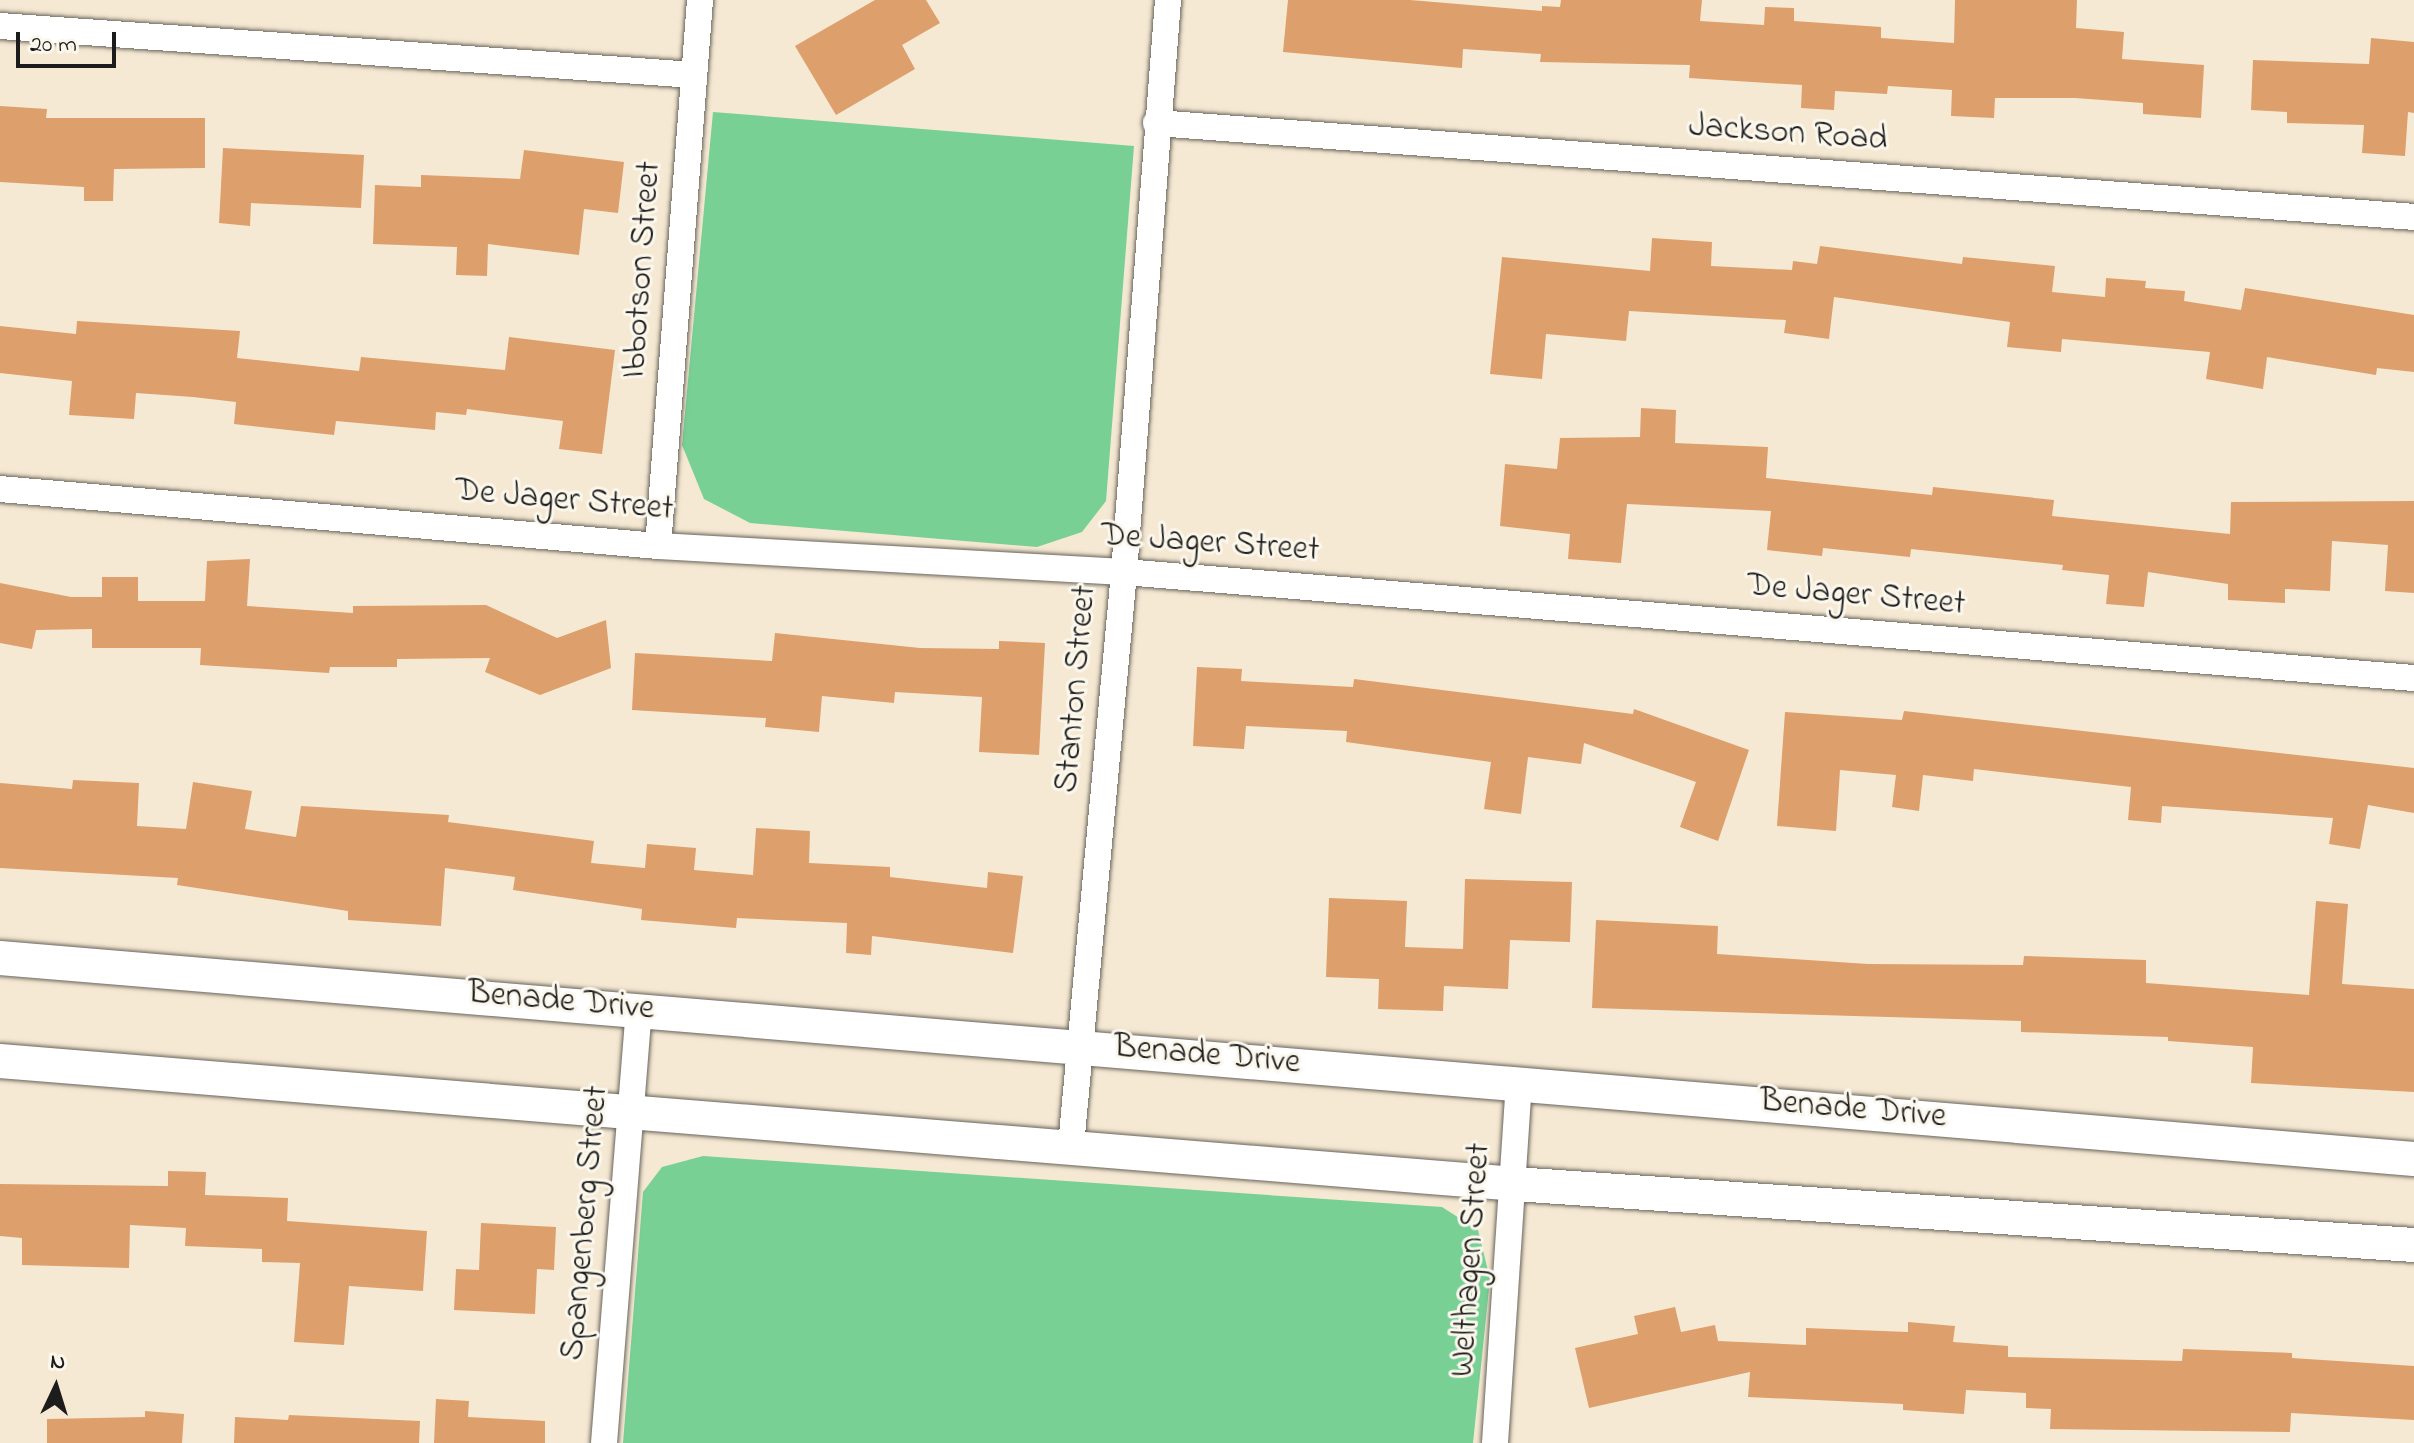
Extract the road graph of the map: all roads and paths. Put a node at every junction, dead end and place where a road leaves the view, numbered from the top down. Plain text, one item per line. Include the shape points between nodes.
1 (700, 0) edge
2 (1168, 0) edge
3 (0, 26) edge
4 (694, 75) junction
5 (1156, 123) junction
6 (2414, 217) edge
7 (0, 489) edge
8 (658, 546) junction
9 (1124, 572) junction
10 (2414, 678) edge
11 (0, 958) edge
12 (639, 1008) junction
13 (1080, 1045) junction
14 (0, 1061) edge
15 (1519, 1082) junction
16 (631, 1111) junction
17 (1071, 1146) junction
18 (2414, 1159) edge
19 (1514, 1184) junction
20 (2414, 1245) edge
21 (604, 1443) edge
22 (1495, 1443) edge

1 - 4 street, Ibbotson Street
2 - 5 street, Stanton Street
3 - 4 street
4 - 8 street, Ibbotson Street
5 - 6 street, Jackson Road
5 - 9 street, Stanton Street
7 - 8 street, De Jager Street
8 - 9 street, De Jager Street
9 - 10 street, De Jager Street
9 - 13 street, Stanton Street
11 - 12 street, Benade Drive
12 - 13 street, Benade Drive
12 - 16 street, Spangenberg Street
13 - 15 street, Benade Drive
13 - 17 street, Stanton Street
14 - 16 street
15 - 18 street, Benade Drive
15 - 19 street, Welthagen Street
16 - 17 street
16 - 21 street, Spangenberg Street
17 - 19 street
19 - 20 street
19 - 22 street, Welthagen Street

